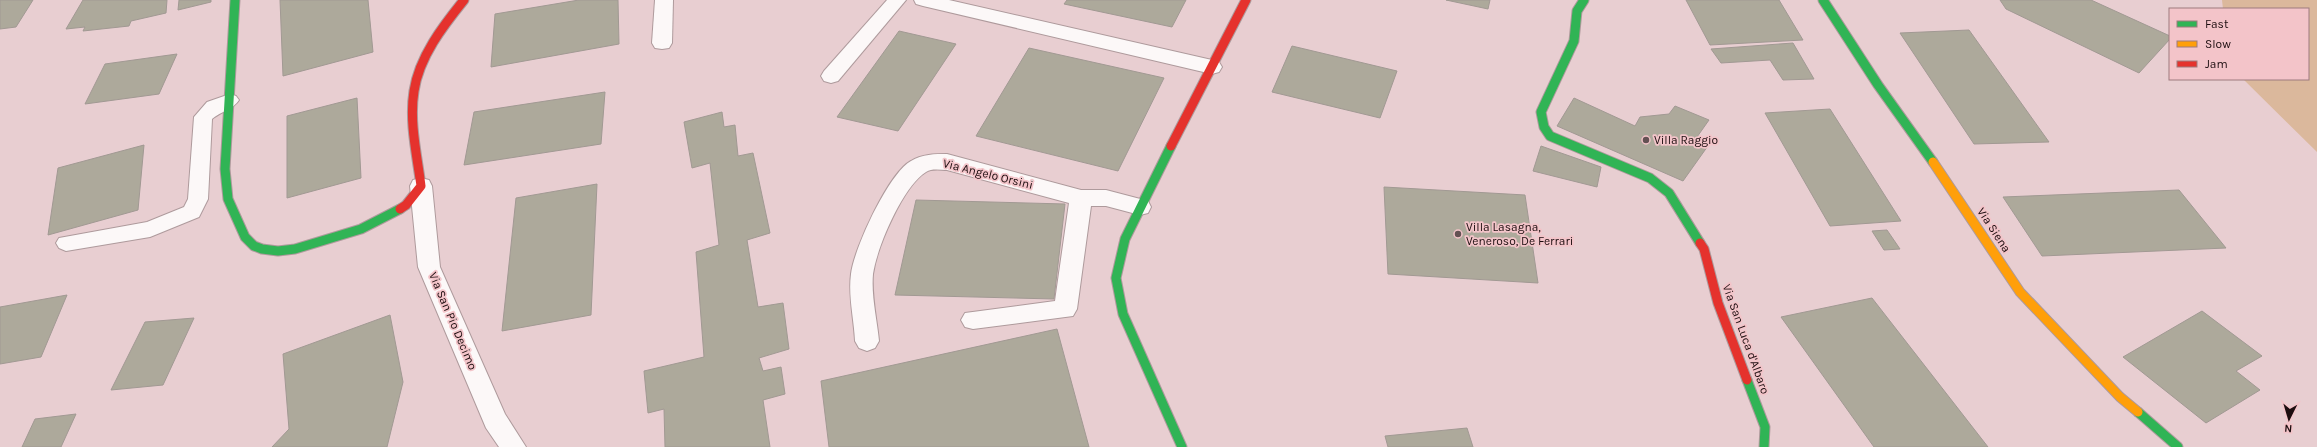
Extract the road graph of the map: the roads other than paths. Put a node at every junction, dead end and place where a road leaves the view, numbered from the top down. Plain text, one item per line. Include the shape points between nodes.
1 (235, 0) edge
2 (464, 0) edge
3 (664, 0) edge
4 (897, 0) edge
5 (923, 0) edge
6 (1246, 0) edge
7 (1584, 0) edge
8 (1823, 0) edge
9 (662, 43) dead end
10 (1212, 67) junction
11 (831, 76) dead end
12 (230, 100) junction
13 (421, 186) junction
14 (1081, 198) junction
15 (1140, 207) junction
16 (66, 243) dead end
17 (973, 320) dead end
18 (867, 341) dead end
19 (513, 447) edge
20 (1182, 447) edge
21 (1764, 447) edge
22 (2178, 447) edge

1 - 12 street
2 - 13 street via 430,51 414,89
3 - 9 street
4 - 11 street
5 - 10 street
6 - 10 street
7 - 21 street, Via San Luca d'Albaro via 1577,11 1574,41 1541,112 1544,127 1550,136 1650,178 1669,193 1704,249 1718,303 1764,427
8 - 22 street, Via Siena via 1878,86 1958,196 2020,292 2120,396
10 - 15 street
12 - 13 street via 226,145 227,194 241,232 253,246 276,252 302,248 354,232 406,206
12 - 16 lane via 214,107 204,117 198,200 192,212 150,229
13 - 19 street, Via San Pio Decimo via 429,267 495,420
14 - 15 street, Via Angelo Orsini via 1106,198
14 - 17 street via 1065,309
14 - 18 street, Via Angelo Orsini via 947,162 929,162 917,166 908,175 878,225 862,273
15 - 20 street via 1125,239 1116,278 1123,314

